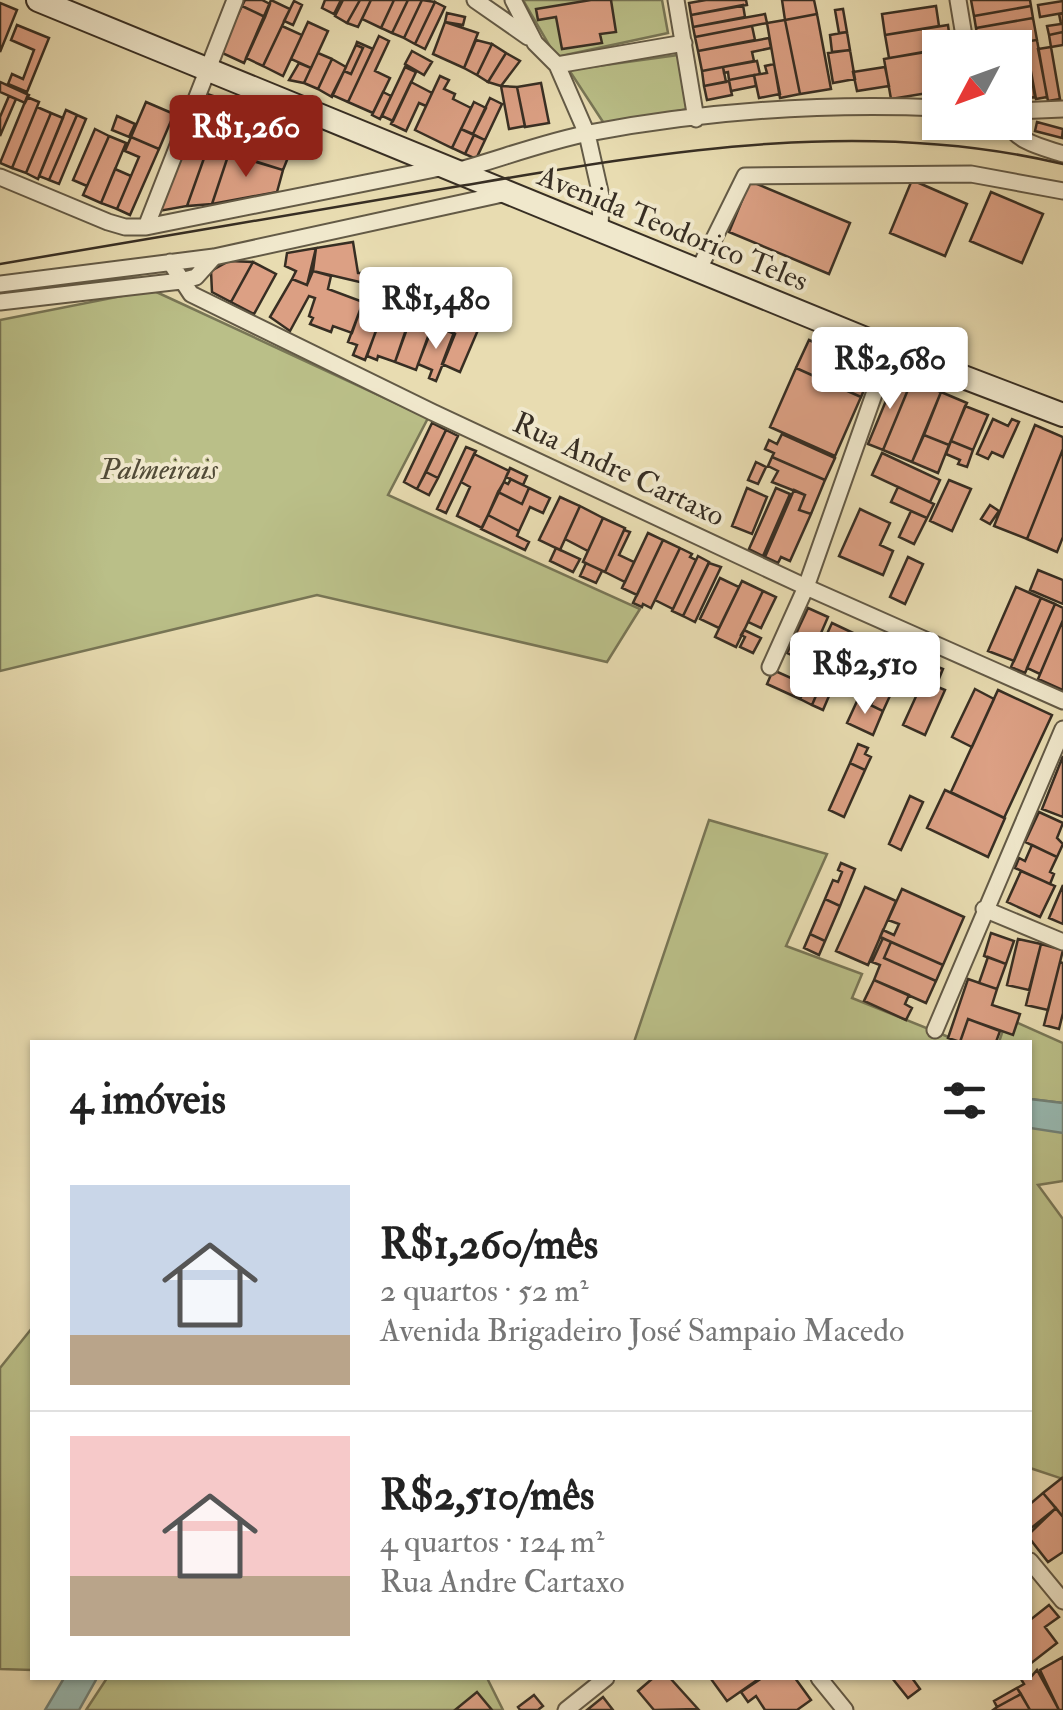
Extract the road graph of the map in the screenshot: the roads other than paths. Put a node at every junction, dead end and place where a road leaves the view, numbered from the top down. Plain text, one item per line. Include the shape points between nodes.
1 (38, 0) edge
2 (235, 0) edge
3 (474, 0) edge
4 (513, 0) edge
5 (676, 0) edge
6 (958, 0) edge
7 (963, 30) edge
8 (535, 42) junction
9 (684, 44) junction
10 (557, 65) junction
11 (208, 70) junction
12 (922, 108) edge
13 (1063, 109) edge
14 (1032, 110) edge
15 (696, 119) junction
16 (588, 134) junction
17 (1025, 140) edge
18 (1063, 154) edge
19 (451, 169) junction
20 (0, 177) edge
21 (1063, 191) edge
22 (510, 193) junction
23 (146, 227) junction
24 (600, 231) junction
25 (214, 257) junction
26 (170, 262) junction
27 (698, 270) junction
28 (181, 282) junction
29 (0, 284) edge
30 (0, 302) edge
31 (890, 349) junction
32 (1063, 415) edge
33 (806, 587) junction
34 (770, 667) dead end
35 (1063, 701) edge
36 (1063, 729) edge
37 (984, 909) junction
38 (1063, 942) edge
39 (935, 1030) dead end
40 (1032, 1564) edge
41 (1063, 1572) edge
42 (1048, 1582) junction
43 (1063, 1601) edge
44 (604, 1680) edge
45 (821, 1680) edge
46 (566, 1710) edge
47 (845, 1710) edge

1 - 11 main road, Avenida Teodorico Teles
2 - 11 street
3 - 8 street
4 - 8 street
5 - 9 street
6 - 7 street
8 - 10 street
9 - 10 street
9 - 15 street
10 - 16 street
11 - 19 main road, Avenida Teodorico Teles
11 - 23 street
12 - 15 street via 806,106
13 - 14 street
15 - 16 street
16 - 19 street
16 - 24 street via 601,196
17 - 18 street
19 - 22 main road, Avenida Teodorico Teles
19 - 23 street
20 - 23 street via 108,222
21 - 27 street via 971,174 745,176
22 - 24 main road, Avenida Teodorico Teles
22 - 25 street
24 - 27 main road, Avenida Teodorico Teles
25 - 26 street
25 - 28 street via 196,277
26 - 28 street, Rua Andre Cartaxo
26 - 29 street
27 - 31 main road, Avenida Teodorico Teles
28 - 30 street
28 - 33 street, Rua Andre Cartaxo via 191,294 432,412
31 - 32 main road, Avenida Teodorico Teles
31 - 33 street
33 - 34 street
33 - 35 street, Rua Andre Cartaxo
36 - 37 street
37 - 38 street
37 - 39 street
40 - 42 street
41 - 42 street
42 - 43 street
44 - 46 street
45 - 47 street

